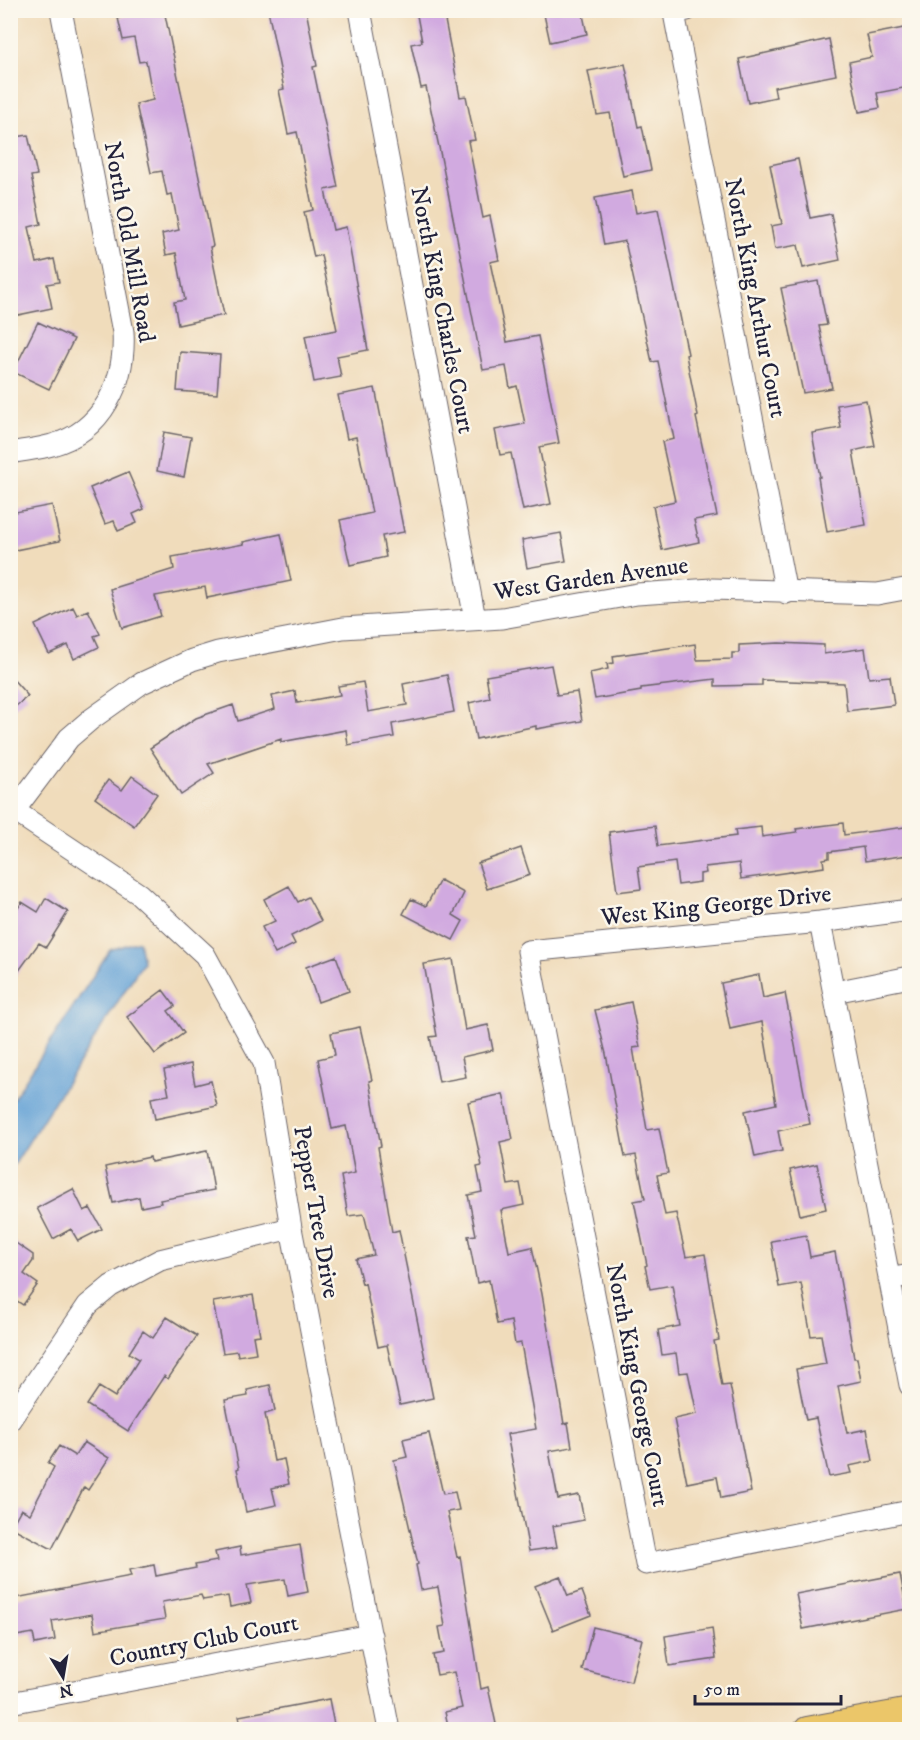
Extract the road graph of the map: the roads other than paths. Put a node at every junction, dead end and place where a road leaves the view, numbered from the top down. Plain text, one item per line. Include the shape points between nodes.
1 (61, 10) edge
2 (360, 10) edge
3 (681, 12) edge
4 (10, 453) edge
5 (909, 588) edge
6 (786, 593) junction
7 (475, 619) junction
8 (12, 812) edge
9 (909, 910) edge
10 (820, 922) junction
11 (528, 951) joint
12 (909, 977) edge
13 (834, 992) junction
14 (291, 1228) junction
15 (899, 1277) edge
16 (904, 1330) edge
17 (909, 1385) edge
18 (10, 1420) edge
19 (909, 1511) edge
20 (371, 1635) junction
21 (10, 1703) edge
22 (909, 1711) edge
23 (389, 1730) edge
24 (807, 1730) edge

1 - 4 street, North Old Mill Road via 123,332 122,368 102,412 87,427 53,445
2 - 7 street, North King Charles Court
3 - 6 street, North King Arthur Court
5 - 6 street, West Garden Avenue via 877,594
6 - 7 street, West Garden Avenue via 712,589 637,594 502,618
7 - 8 street, West Garden Avenue via 316,632 192,660 142,683 69,738
8 - 14 street, Pepper Tree Drive via 139,894 205,955 264,1063
9 - 10 street, West King George Drive
10 - 11 street, West King George Drive
10 - 13 street
11 - 19 street, North King George Court via 646,1564
12 - 13 street
13 - 15 street
14 - 18 street via 160,1260 111,1286 88,1305
14 - 20 street, Pepper Tree Drive
15 - 16 street
16 - 17 street
20 - 21 street, Country Club Court
20 - 23 street, Pepper Tree Drive
22 - 24 main road

